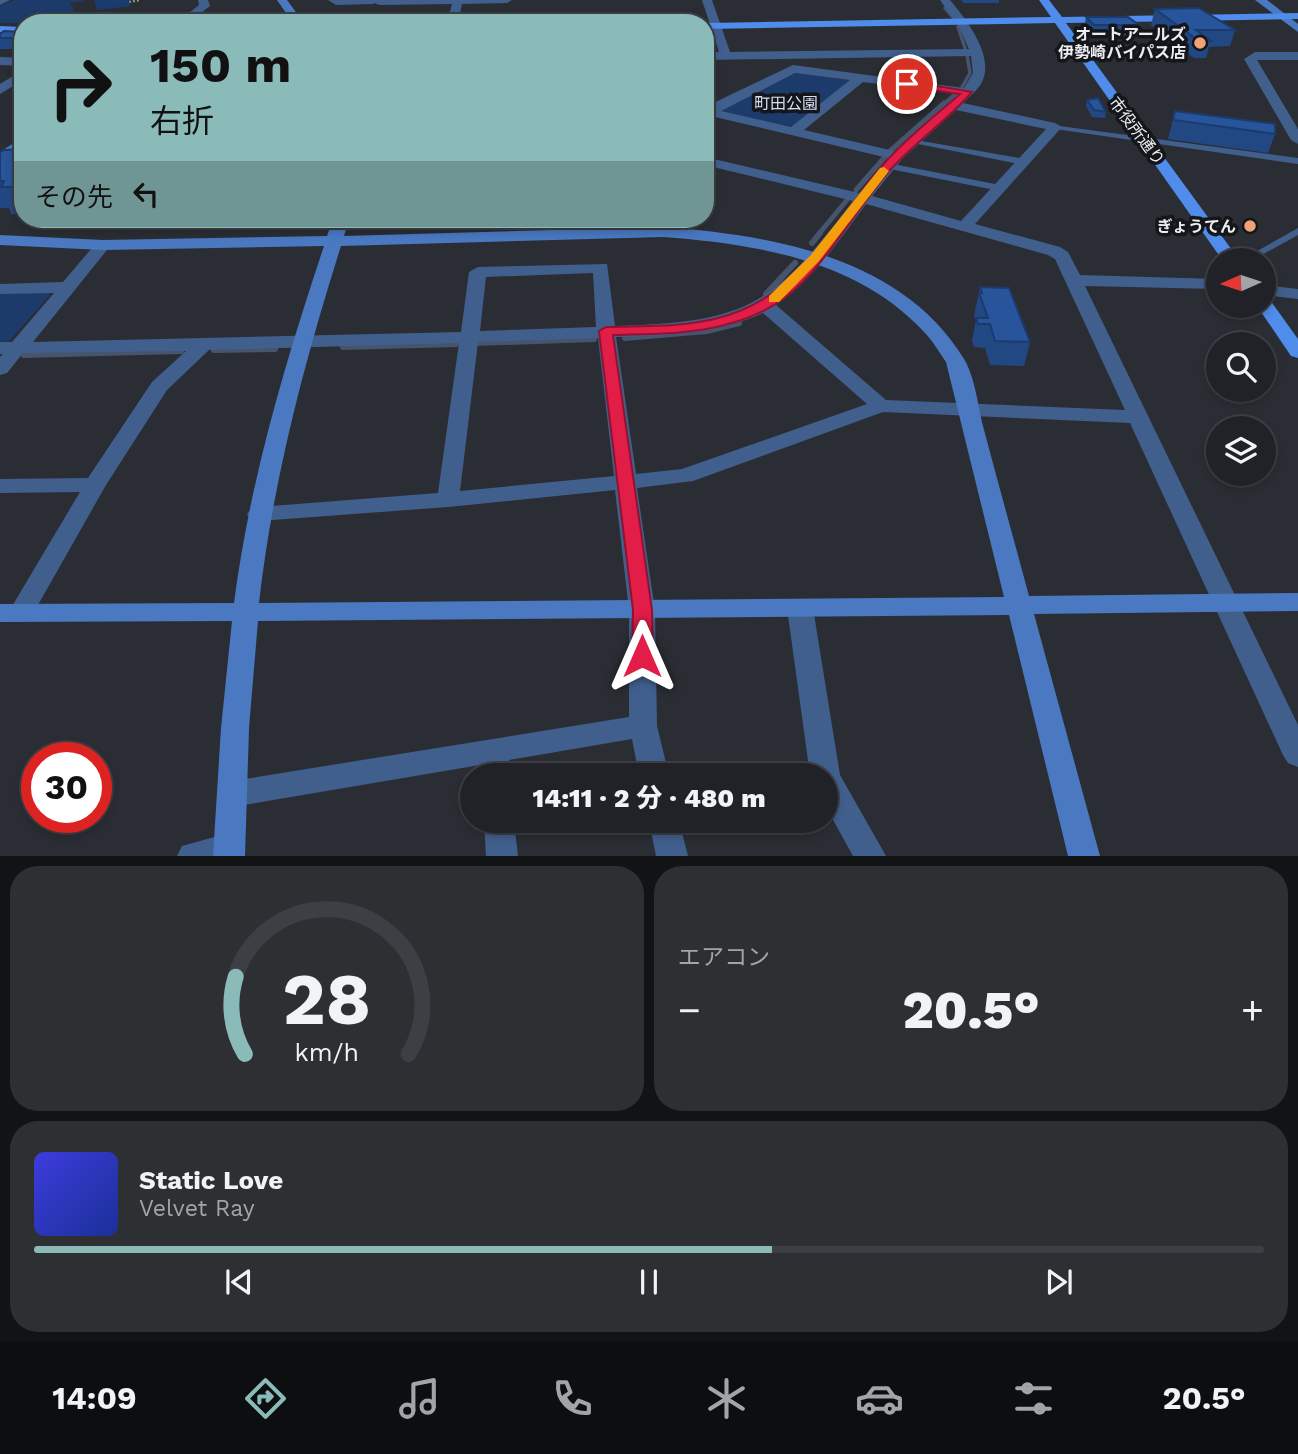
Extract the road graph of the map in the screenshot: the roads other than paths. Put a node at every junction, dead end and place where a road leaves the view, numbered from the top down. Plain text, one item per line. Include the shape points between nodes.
1 (5, 0) edge
2 (203, 0) edge
3 (331, 0) edge
4 (507, 0) edge
5 (945, 0) edge
6 (1044, 0) edge
7 (1260, 0) edge
8 (373, 1) edge
9 (458, 1) edge
10 (0, 2) edge
11 (194, 14) edge
12 (1281, 16) junction
13 (1298, 16) edge
14 (1058, 20) junction
15 (963, 22) junction
16 (714, 26) edge
17 (1298, 29) edge
18 (714, 34) edge
19 (975, 52) junction
20 (787, 55) junction
21 (714, 56) edge
22 (726, 56) junction
23 (1298, 56) edge
24 (793, 69) junction
25 (860, 78) junction
26 (967, 92) junction
27 (953, 105) junction
28 (714, 109) edge
29 (714, 115) edge
30 (1055, 127) junction
31 (793, 132) junction
32 (1297, 136) edge
33 (1141, 138) junction
34 (913, 141) junction
35 (12, 146) edge
36 (0, 159) edge
37 (1298, 160) edge
38 (892, 161) junction
39 (1025, 162) junction
40 (714, 163) edge
41 (1000, 188) junction
42 (862, 198) junction
43 (965, 226) junction
44 (338, 228) edge
45 (552, 228) edge
46 (613, 228) edge
47 (1298, 231) edge
48 (0, 240) edge
49 (334, 242) junction
50 (103, 245) junction
51 (1223, 248) edge
52 (1268, 248) edge
53 (815, 258) junction
54 (1073, 280) junction
55 (1206, 284) edge
56 (68, 288) junction
57 (0, 289) edge
58 (1276, 291) edge
59 (1298, 294) edge
60 (765, 305) junction
61 (1274, 318) edge
62 (606, 331) junction
63 (469, 336) junction
64 (304, 342) junction
65 (206, 343) junction
66 (9, 348) edge
67 (1298, 352) edge
68 (0, 369) edge
69 (881, 406) junction
70 (970, 411) junction
71 (1138, 417) junction
72 (626, 482) junction
73 (96, 485) junction
74 (0, 486) edge
75 (448, 500) junction
76 (260, 514) junction
77 (1298, 601) edge
78 (1225, 603) junction
79 (1020, 606) junction
80 (800, 608) junction
81 (642, 610) junction
82 (10, 613) edge
83 (244, 613) junction
84 (643, 726) junction
85 (1298, 755) edge
86 (495, 763) edge
87 (651, 763) edge
88 (823, 763) edge
89 (460, 767) edge
90 (232, 794) junction
91 (838, 800) edge
92 (500, 833) edge
93 (666, 833) edge
94 (229, 851) edge
95 (193, 856) edge
96 (502, 856) edge
97 (671, 856) edge
98 (870, 856) edge
99 (1084, 856) edge

1 - 10 street
2 - 11 street via 205,6
3 - 8 lane
4 - 9 street
5 - 15 street
6 - 14 main road, 市役所通り
7 - 12 street
8 - 9 street
12 - 13 main road
12 - 14 main road
12 - 17 street
14 - 15 main road
14 - 33 main road, 市役所通り
15 - 16 main road
15 - 19 street
18 - 22 street
19 - 20 street
19 - 26 street via 980,75
20 - 22 street
20 - 24 street
21 - 22 street
23 - 32 street via 1250,59
24 - 25 street
24 - 28 street
25 - 26 street
25 - 31 street
26 - 27 street
27 - 30 street
27 - 34 street
29 - 31 street
30 - 33 lane
30 - 39 street
31 - 38 street
33 - 37 lane
33 - 51 main road, 市役所通り
34 - 38 street
34 - 39 lane
35 - 36 street
38 - 41 lane
38 - 42 street
39 - 41 street
40 - 42 street
41 - 43 street
42 - 43 street
42 - 53 street
43 - 54 street via 1058,253
44 - 49 street
45 - 49 street
46 - 53 street via 703,234
47 - 52 lane
48 - 50 street
49 - 50 street
49 - 64 street
50 - 56 street
53 - 60 street
53 - 70 street via 877,286 926,322 956,362
54 - 55 street
54 - 71 street
56 - 57 street
56 - 66 street
58 - 59 street
60 - 62 street via 718,322 668,330
60 - 69 street
61 - 67 main road
62 - 63 street
62 - 63 street via 601,268 478,272
62 - 72 street
63 - 64 street
63 - 75 street
64 - 65 street
64 - 76 street
65 - 66 street
65 - 73 street via 159,386
66 - 68 street
69 - 70 street
69 - 72 street via 685,476
70 - 71 street
70 - 79 street
71 - 78 street
72 - 75 street
72 - 81 street
73 - 74 street
73 - 82 street
75 - 76 street
76 - 83 street
77 - 78 street
78 - 79 street
78 - 85 street
79 - 80 street
79 - 99 street
80 - 81 street
80 - 88 street
81 - 83 street
81 - 84 street
82 - 83 street
83 - 90 street
84 - 86 street
84 - 87 street
89 - 90 street
90 - 94 street
91 - 98 street
92 - 96 street
93 - 97 street
94 - 95 street

